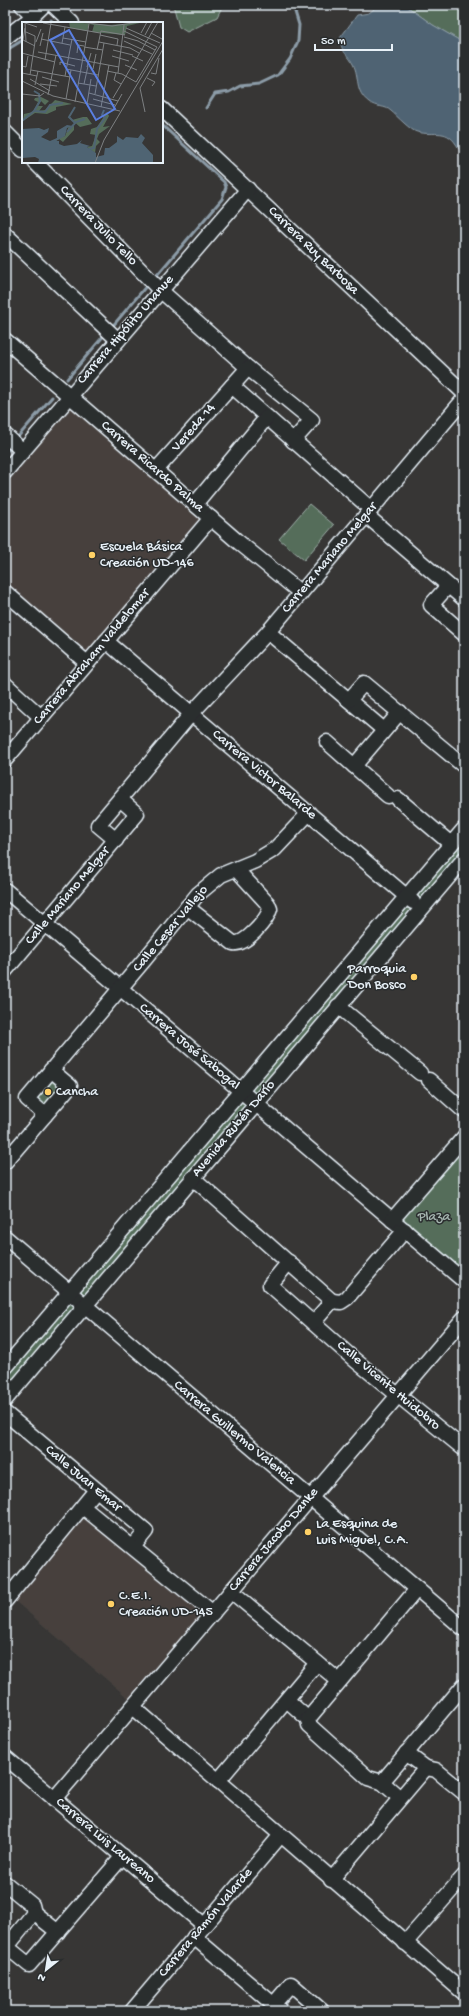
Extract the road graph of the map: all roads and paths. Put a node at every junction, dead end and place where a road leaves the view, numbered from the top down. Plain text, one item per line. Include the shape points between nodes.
1 (22, 5) edge
2 (44, 5) edge
3 (53, 5) edge
4 (27, 21) edge
5 (71, 22) edge
6 (22, 25) edge
7 (5, 38) edge
8 (163, 110) edge
9 (5, 132) edge
10 (22, 149) edge
11 (36, 163) edge
12 (248, 189) junction
13 (5, 234) edge
14 (160, 290) junction
15 (112, 334) junction
16 (5, 340) edge
17 (248, 368) junction
18 (232, 386) junction
19 (464, 393) edge
20 (70, 396) junction
21 (464, 399) edge
22 (267, 417) junction
23 (293, 441) junction
24 (14, 443) edge
25 (156, 470) junction
26 (5, 472) edge
27 (195, 504) junction
28 (369, 512) junction
29 (212, 518) junction
30 (448, 586) junction
31 (5, 592) edge
32 (301, 593) junction
33 (464, 599) edge
34 (268, 632) junction
35 (464, 634) edge
36 (106, 641) junction
37 (87, 663) junction
38 (5, 684) edge
39 (349, 700) junction
40 (400, 712) junction
41 (191, 714) junction
42 (41, 717) junction
43 (384, 730) junction
44 (327, 742) dead end
45 (5, 760) edge
46 (354, 766) junction
47 (464, 766) edge
48 (120, 799) junction
49 (309, 813) junction
50 (464, 829) edge
51 (116, 840) junction
52 (451, 844) junction
53 (464, 859) edge
54 (236, 869) junction
55 (5, 890) edge
56 (407, 897) junction
57 (187, 907) junction
58 (421, 909) junction
59 (45, 924) junction
60 (5, 971) edge
61 (120, 989) junction
62 (338, 1006) junction
63 (51, 1070) junction
64 (241, 1092) junction
65 (255, 1104) junction
66 (464, 1111) edge
67 (45, 1115) junction
68 (464, 1137) edge
69 (5, 1162) edge
70 (193, 1178) junction
71 (392, 1220) junction
72 (405, 1230) junction
73 (5, 1237) edge
74 (289, 1262) junction
75 (464, 1281) edge
76 (70, 1292) junction
77 (332, 1300) junction
78 (85, 1305) junction
79 (464, 1318) edge
80 (313, 1323) junction
81 (5, 1368) edge
82 (398, 1395) junction
83 (5, 1400) edge
84 (5, 1413) edge
85 (464, 1449) edge
86 (96, 1490) junction
87 (310, 1498) junction
88 (83, 1507) junction
89 (133, 1547) junction
90 (417, 1589) junction
91 (231, 1591) junction
92 (5, 1601) edge
93 (212, 1613) junction
94 (464, 1629) edge
95 (317, 1663) junction
96 (339, 1681) junction
97 (464, 1685) edge
98 (286, 1700) junction
99 (133, 1707) junction
100 (308, 1719) junction
101 (406, 1753) junction
102 (7, 1762) edge
103 (426, 1768) junction
104 (218, 1781) junction
105 (382, 1782) junction
106 (464, 1793) edge
107 (400, 1798) junction
108 (54, 1799) junction
109 (281, 1835) junction
110 (123, 1856) junction
111 (464, 1876) edge
112 (331, 1880) junction
113 (5, 1884) edge
114 (34, 1913) junction
115 (204, 1925) junction
116 (58, 1932) junction
117 (194, 1937) junction
118 (405, 1943) junction
119 (6, 1948) edge
120 (464, 1993) edge
121 (277, 2008) edge
122 (132, 2011) edge
123 (322, 2011) edge

1 - 4 street
2 - 4 street
3 - 5 street
6 - 7 street
8 - 12 street, Carrera Ruy Barbosa
9 - 10 street
11 - 14 street, Carrera Julio Tello
12 - 14 street, Carrera Hipólito Unanue
12 - 19 street, Carrera Ruy Barbosa
13 - 15 street
14 - 15 street, Carrera Hipólito Unanue
14 - 17 street, Carrera Julio Tello
15 - 20 street, Carrera Hipólito Unanue
16 - 20 street, Carrera Ricardo Palma
17 - 18 street, Vereda 14
17 - 23 street, Carrera Julio Tello via 312,420
18 - 22 street
18 - 25 street, Vereda 14
20 - 24 street, Carrera Hipólito Unanue
20 - 25 street, Carrera Ricardo Palma
21 - 28 street, Carrera Mariano Melgar
22 - 23 street
22 - 27 street
23 - 28 street
24 - 26 street, Carrera Hipólito Unanue
25 - 27 street, Carrera Ricardo Palma
27 - 29 street, Carrera Ricardo Palma
28 - 30 street
28 - 32 street, Carrera Mariano Melgar
29 - 32 street, Carrera Ricardo Palma
29 - 36 street, Carrera Abraham Valdelomar
30 - 33 street
30 - 35 street via 431,606
31 - 37 street
32 - 34 street, Carrera Mariano Melgar
34 - 39 street
34 - 41 street, Carrera Mariano Melgar
36 - 37 street, Carrera Abraham Valdelomar
36 - 41 street, Carrera Victor Balarde
37 - 42 street, Carrera Abraham Valdelomar
38 - 42 street
39 - 40 street via 364,682
39 - 43 street
40 - 43 street
40 - 47 street
41 - 48 street, Calle Mariano Melgar
41 - 49 street, Carrera Victor Balarde
42 - 45 street, Carrera Abraham Valdelomar
43 - 46 street
44 - 46 street
46 - 52 street
48 - 51 street, Calle Mariano Melgar via 137,814
48 - 51 street, Calle Mariano Melgar via 98,825
49 - 54 street, Calle Cesar Vallejo via 275,849
49 - 56 street, Carrera Victor Balarde
50 - 52 street, Avenida Rubén Darío
51 - 59 street, Calle Mariano Melgar
52 - 56 street, Avenida Rubén Darío
53 - 58 street, Avenida Rubén Darío
54 - 57 street, Calle Cesar Vallejo via 215,878
54 - 57 street via 270,909 251,934 238,943 233,943
55 - 59 street, Carrera José Sabogal
56 - 58 street, Carrera Victor Balarde
56 - 64 street, Avenida Rubén Darío
57 - 61 street, Calle Cesar Vallejo
58 - 62 street, Avenida Rubén Darío
59 - 60 street, Calle Mariano Melgar
59 - 61 street, Carrera José Sabogal
61 - 63 street, Calle Cesar Vallejo
61 - 64 street, Carrera José Sabogal
62 - 65 street, Avenida Rubén Darío
62 - 66 street
63 - 67 street, Calle Cesar Vallejo via 27,1099
63 - 67 street via 70,1086
64 - 65 street, Carrera José Sabogal
64 - 76 street, Avenida Rubén Darío
65 - 70 street, Avenida Rubén Darío
65 - 71 street, Carrera José Sabogal
67 - 69 street
68 - 71 street
70 - 74 street
70 - 78 street, Avenida Rubén Darío
71 - 72 street, Carrera José Sabogal
72 - 75 street, Carrera José Sabogal
72 - 77 street via 347,1298 341,1302
73 - 76 street, Carrera Guillermo Valencia
74 - 77 street
74 - 80 street, Calle Vicente Huidobro via 270,1284
76 - 78 street, Carrera Guillermo Valencia
76 - 81 street, Avenida Rubén Darío
77 - 80 street
78 - 83 street, Avenida Rubén Darío
78 - 87 street, Carrera Guillermo Valencia
79 - 82 street, Carrera Jacobo Danke
80 - 82 street, Calle Vicente Huidobro
82 - 85 street, Calle Vicente Huidobro
82 - 87 street, Carrera Jacobo Danke
84 - 86 street, Calle Juan Emar
86 - 88 street
86 - 89 street, Calle Juan Emar via 146,1531
87 - 90 street, Carrera Guillermo Valencia
87 - 91 street, Carrera Jacobo Danke
88 - 89 street, Calle Juan Emar
88 - 92 street
89 - 93 street, Calle Juan Emar
90 - 94 street, Carrera Guillermo Valencia
90 - 96 street
91 - 93 street, Carrera Jacobo Danke
91 - 95 street
93 - 99 street, Carrera Jacobo Danke
95 - 96 street
95 - 98 street
96 - 100 street
97 - 101 street
98 - 100 street
98 - 104 street
99 - 104 street
99 - 108 street, Carrera Jacobo Danke
100 - 105 street via 309,1725 368,1778
101 - 103 street
101 - 105 street
102 - 108 street, Carrera Luis Laureano
103 - 106 street via 436,1770
103 - 107 street
104 - 109 street
105 - 107 street
107 - 112 street
108 - 110 street, Carrera Luis Laureano
109 - 112 street
109 - 115 street, Carrera Ramón Valarde
110 - 115 street, Carrera Luis Laureano
110 - 116 street
111 - 118 street
112 - 118 street
113 - 114 street via 32,1905
114 - 116 street
114 - 119 street
115 - 117 street, Carrera Ramón Valarde
116 - 119 street via 29,1966
117 - 121 street
117 - 122 street, Carrera Ramón Valarde
118 - 120 street
121 - 123 street via 291,1984

